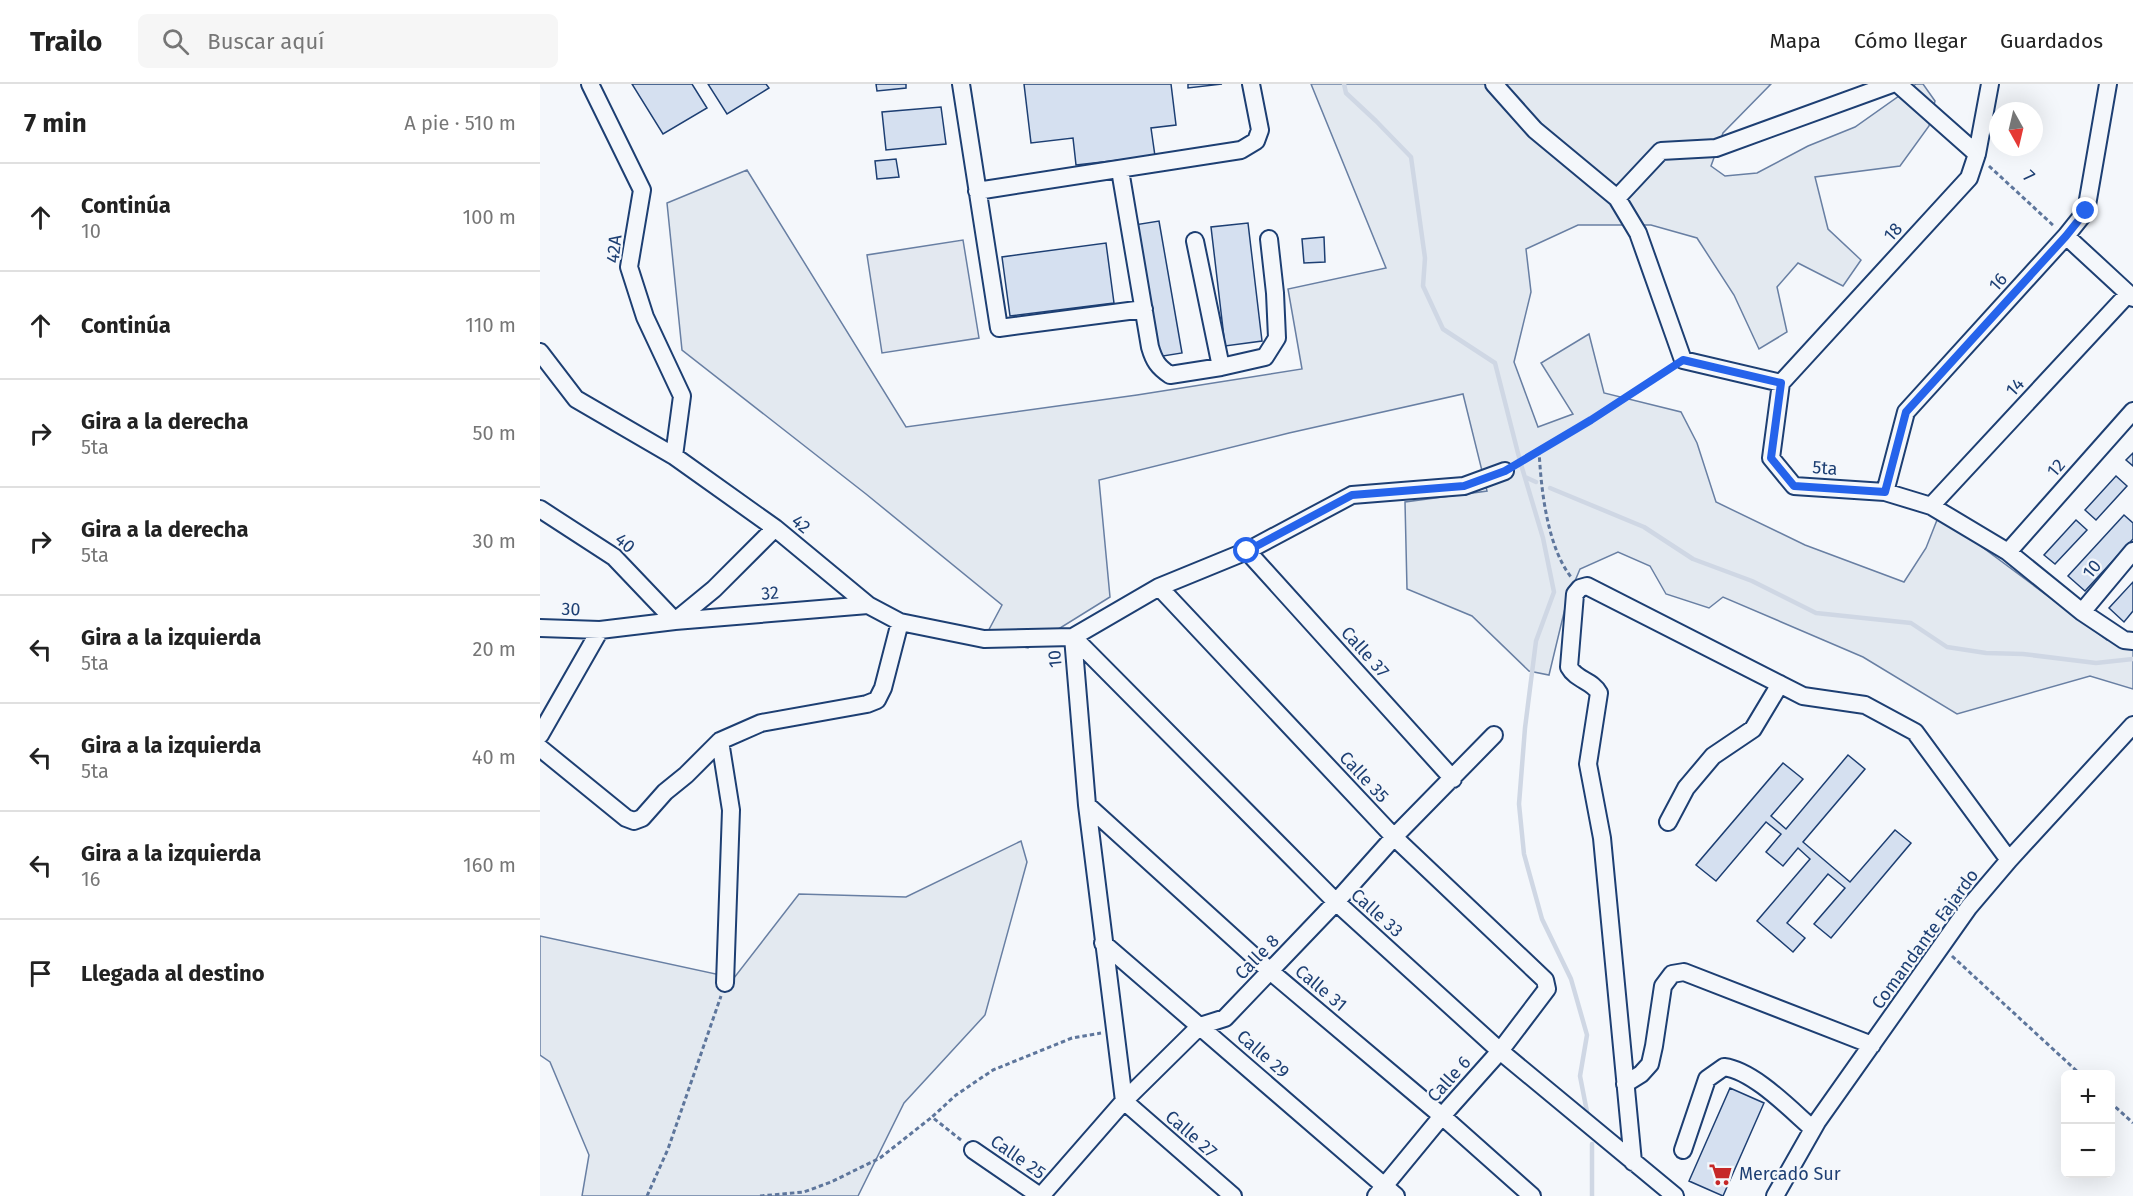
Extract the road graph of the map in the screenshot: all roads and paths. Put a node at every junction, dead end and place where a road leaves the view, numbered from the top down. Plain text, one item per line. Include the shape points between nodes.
1 (590, 84) edge
2 (961, 84) edge
3 (1251, 84) edge
4 (1494, 84) edge
5 (1892, 84) edge
6 (1898, 84) edge
7 (1990, 84) edge
8 (2108, 84) edge
9 (1977, 154) junction
10 (1120, 170) junction
11 (977, 191) junction
12 (1617, 198) junction
13 (2066, 236) junction
14 (1269, 239) dead end
15 (1195, 242) dead end
16 (2131, 296) edge
17 (1144, 309) junction
18 (540, 352) edge
19 (1683, 360) junction
20 (1221, 367) junction
21 (1781, 383) junction
22 (2133, 411) edge
23 (1539, 450) junction
24 (674, 456) junction
25 (1505, 471) joint
26 (1885, 492) junction
27 (1931, 506) junction
28 (540, 509) edge
29 (775, 528) junction
30 (1247, 551) junction
31 (2133, 551) edge
32 (2008, 552) junction
33 (1159, 587) junction
34 (1580, 588) junction
35 (868, 605) junction
36 (2082, 612) junction
37 (675, 621) junction
38 (900, 622) junction
39 (540, 628) edge
40 (600, 630) junction
41 (1073, 637) junction
42 (2129, 640) edge
43 (1780, 684) junction
44 (546, 716) edge
45 (2133, 725) edge
46 (540, 735) edge
47 (1494, 735) dead end
48 (720, 741) junction
49 (540, 748) edge
50 (1453, 779) junction
51 (1087, 805) junction
52 (1668, 822) dead end
53 (1394, 837) junction
54 (2009, 860) junction
55 (1336, 902) junction
56 (1103, 943) junction
57 (1941, 946) junction
58 (1270, 971) junction
59 (725, 983) joint
60 (1548, 985) joint
61 (1200, 1026) junction
62 (1115, 1030) junction
63 (1872, 1045) junction
64 (1500, 1051) junction
65 (2076, 1070) edge
66 (1625, 1084) junction
67 (1124, 1101) junction
68 (2115, 1107) edge
69 (1442, 1116) junction
70 (932, 1117) junction
71 (2133, 1123) edge
72 (1813, 1129) junction
73 (973, 1149) joint
74 (1683, 1150) dead end
75 (1633, 1162) junction
76 (1385, 1192) edge
77 (647, 1196) edge
78 (760, 1196) edge
79 (1040, 1196) edge
80 (1233, 1196) edge
81 (1532, 1196) edge
82 (1675, 1196) edge
83 (1775, 1196) edge

1 - 24 street, 42A via 642,190 629,267 645,317 682,396
2 - 11 street
3 - 10 street via 1260,130 1256,141 1241,150
4 - 12 street via 1535,130
5 - 12 street via 1716,148 1661,151
6 - 9 street
7 - 9 street, 18
8 - 13 street, 16 via 2086,211
9 - 13 path, 7
9 - 21 street, 18 via 1969,178
10 - 11 street
10 - 17 street
11 - 17 street via 999,328
12 - 19 street via 1638,233
13 - 16 street
13 - 26 street, 16 via 1906,412
14 - 20 street via 1277,338 1265,357
15 - 20 street
16 - 27 street, 14
17 - 20 street via 1153,360 1161,369 1170,375
18 - 24 street, 42 via 576,399
19 - 21 street
19 - 23 path
21 - 26 street, 5ta via 1771,458 1794,486
22 - 32 street, 12
23 - 25 path
23 - 34 path via 1541,493 1556,548
24 - 29 street, 42
25 - 30 street, 10 via 1464,486 1352,495
26 - 27 street, 5ta
27 - 32 street, 5ta
28 - 37 street, 40 via 614,557
29 - 35 street, 42
29 - 37 street via 714,589
30 - 33 street, 10
30 - 50 street, Calle 37
31 - 36 street, 10
32 - 36 street, 5ta
33 - 41 street, 10
33 - 53 street, Calle 35
34 - 43 street via 1587,586
34 - 66 street via 1575,594 1569,667 1572,674 1599,693 1588,764 1602,838
35 - 37 street, 32
35 - 38 street, 42
36 - 42 street, 5ta
37 - 40 street, 32
38 - 41 street, 42 via 984,639
38 - 48 street via 877,700 761,723
39 - 40 street, 30
40 - 44 street
41 - 51 street, 10
41 - 55 street, Calle 33
43 - 52 street via 1753,729 1713,756 1686,788
43 - 54 street via 1803,696 1865,705 1915,732
44 - 46 street
45 - 54 street, Comandante Fajardo
47 - 50 street, Calle 8
48 - 49 street via 642,818 634,821
48 - 59 street via 731,810
50 - 53 street, Calle 8
51 - 56 street, 10
51 - 58 street, Calle 31
53 - 55 street, Calle 8
53 - 60 street, Calle 35
54 - 57 street, Comandante Fajardo
55 - 58 street, Calle 8
55 - 64 street, Calle 33
56 - 61 street, Calle 29
56 - 62 street, 10
57 - 63 street, Comandante Fajardo
57 - 65 path
58 - 61 street, Calle 8 via 1225,1018
58 - 69 street, Calle 31
59 - 77 path via 668,1149
60 - 64 street, Calle 6
61 - 67 street, Calle 8
61 - 76 street, Calle 29
62 - 67 street, 10
62 - 70 path via 1072,1038 993,1070
63 - 66 street via 1684,972 1672,974 1664,986 1650,1064
63 - 72 street, Comandante Fajardo
64 - 69 street, Calle 6
64 - 75 street, Calle 33
66 - 75 street
67 - 79 street, Calle 8
67 - 80 street, Calle 27
68 - 71 path
69 - 76 street, Calle 6
69 - 81 street, Calle 31
70 - 73 path
70 - 78 path via 880,1158 831,1182 804,1192
72 - 74 street via 1752,1079 1724,1067 1707,1079
72 - 83 street, Comandante Fajardo
73 - 79 street, Calle 25
75 - 82 street, Calle 33

